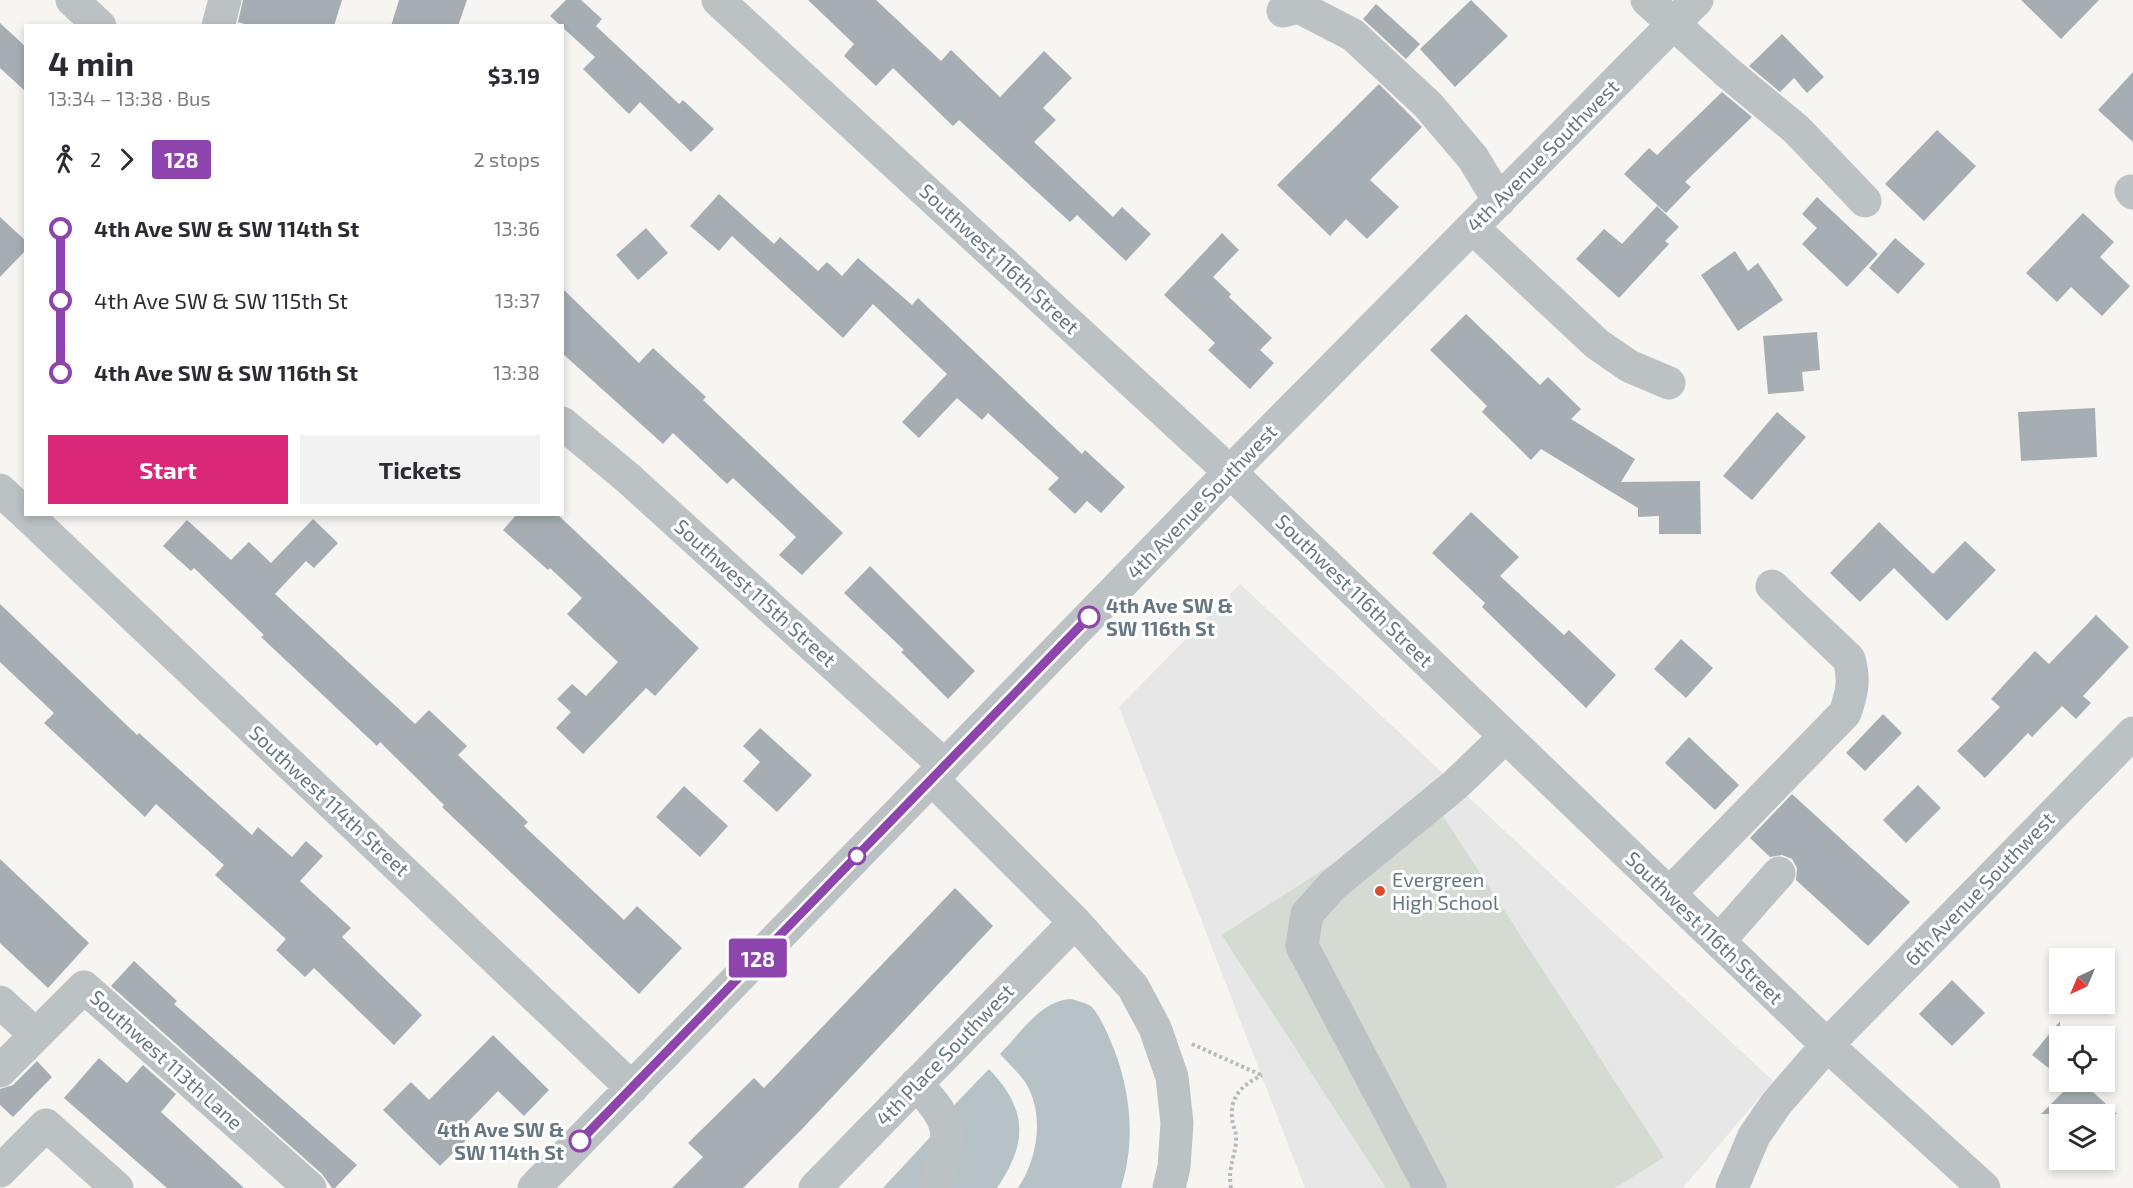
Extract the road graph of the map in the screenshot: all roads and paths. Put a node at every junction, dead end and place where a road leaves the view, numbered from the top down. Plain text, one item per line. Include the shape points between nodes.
1 (72, 0) edge
2 (225, 0) edge
3 (718, 0) edge
4 (1647, 0) edge
5 (1697, 0) edge
6 (1283, 11) dead end
7 (98, 24) edge
8 (219, 24) edge
9 (1674, 24) junction
10 (1499, 201) junction
11 (1865, 201) dead end
12 (1473, 228) junction
13 (1669, 383) dead end
14 (564, 425) edge
15 (1230, 472) junction
16 (0, 490) edge
17 (24, 512) edge
18 (28, 516) edge
19 (1772, 586) dead end
20 (2133, 733) edge
21 (1505, 737) junction
22 (939, 772) junction
23 (1779, 873) dead end
24 (1669, 894) junction
25 (1075, 922) junction
26 (1719, 941) junction
27 (0, 1002) edge
28 (1155, 1028) junction
29 (36, 1035) junction
30 (1827, 1045) junction
31 (0, 1071) edge
32 (916, 1084) junction
33 (632, 1088) junction
34 (0, 1171) edge
35 (117, 1188) edge
36 (310, 1188) edge
37 (534, 1188) edge
38 (815, 1188) edge
39 (935, 1188) edge
40 (1169, 1188) edge
41 (1231, 1188) edge
42 (1430, 1188) edge
43 (1732, 1188) edge
44 (1984, 1188) edge

1 - 7 street
2 - 8 street
3 - 15 street, Southwest 116th Street
4 - 9 street
5 - 9 street, 4th Avenue Southwest
6 - 10 street via 1299,7 1353,35 1428,105 1473,158
9 - 10 street, 4th Avenue Southwest
9 - 11 street via 1796,129
10 - 12 street, 4th Avenue Southwest
12 - 13 street via 1597,344 1629,366
12 - 15 street, 4th Avenue Southwest
14 - 22 street, Southwest 115th Street via 628,478
15 - 21 street, Southwest 116th Street
15 - 22 street, 4th Avenue Southwest
16 - 17 street, Southwest 114th Street
18 - 33 street, Southwest 114th Street
19 - 24 street via 1849,659 1853,690 1845,712
20 - 30 street, 6th Avenue Southwest
21 - 24 street, Southwest 116th Street
21 - 42 street via 1455,785 1333,885 1307,914 1302,946
22 - 25 street, Southwest 115th Street
22 - 33 street, 4th Avenue Southwest
23 - 26 street
24 - 26 street, Southwest 116th Street
25 - 28 street, Southwest 115th Street via 1133,987
25 - 32 street, 4th Place Southwest
26 - 30 street, Southwest 116th Street
27 - 29 street
28 - 40 street, Southwest 115th Street via 1172,1077 1177,1123
28 - 41 path via 1262,1076 1241,1088 1233,1099 1236,1138 1229,1163
29 - 31 street, Southwest 113th Lane
29 - 36 street, Southwest 113th Lane via 84,987
30 - 43 street, 6th Avenue Southwest via 1754,1136
30 - 44 street, Southwest 116th Street
32 - 38 street, 4th Place Southwest
32 - 39 street via 937,1106 948,1128
33 - 37 street, 4th Avenue Southwest
34 - 35 street via 46,1125

